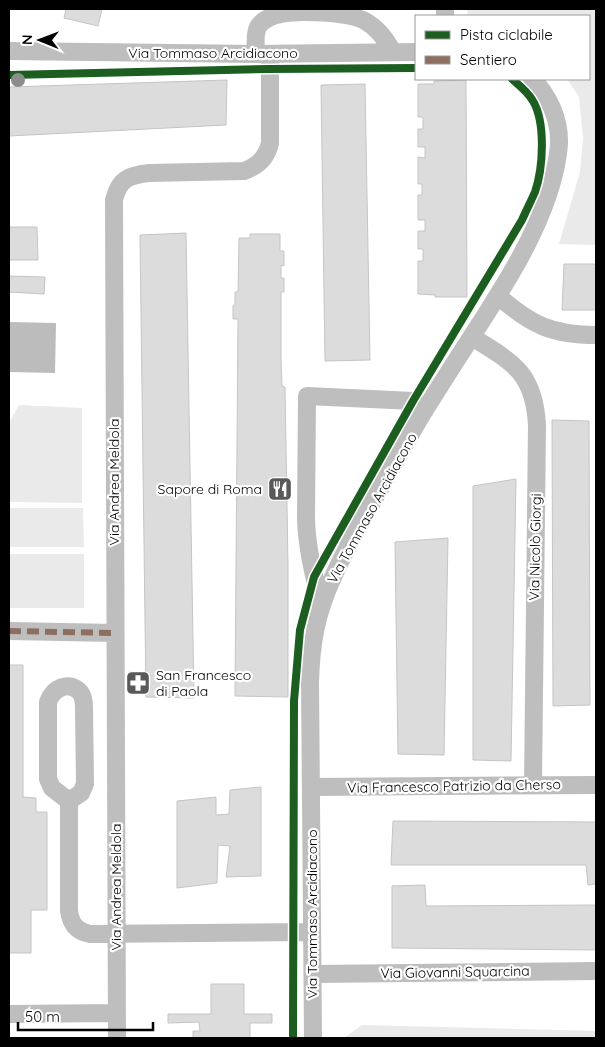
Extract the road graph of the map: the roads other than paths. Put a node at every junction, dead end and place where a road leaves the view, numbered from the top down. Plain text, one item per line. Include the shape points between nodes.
1 (9, 51) edge
2 (394, 52) junction
3 (415, 52) edge
4 (263, 54) junction
5 (533, 80) edge
6 (498, 296) junction
7 (596, 335) edge
8 (472, 337) junction
9 (425, 410) junction
10 (322, 605) junction
11 (9, 631) edge
12 (115, 632) junction
13 (533, 785) junction
14 (596, 785) edge
15 (311, 787) junction
16 (70, 801) junction
17 (312, 932) junction
18 (117, 934) junction
19 (596, 971) edge
20 (313, 974) junction
21 (116, 1013) junction
22 (9, 1014) edge
23 (117, 1038) edge
24 (313, 1038) edge

1 - 4 street, Via Tommaso Arcidiacono
2 - 3 street, Via Tommaso Arcidiacono
2 - 4 street, Via Tommaso Arcidiacono
2 - 4 street, Via Andrea Meldola via 379,31 358,18 292,12 276,15 261,24 256,34
4 - 12 street, Via Andrea Meldola via 270,143 262,160 244,170 134,175 119,187 114,200
5 - 6 street, Via Tommaso Arcidiacono via 551,106 558,126 557,160 540,218
6 - 7 street via 528,320 545,328
6 - 8 street, Via Tommaso Arcidiacono
8 - 9 street, Via Tommaso Arcidiacono
8 - 13 street, Via Nicolò Giorgi via 518,370 530,389 536,412
9 - 10 street, Via Tommaso Arcidiacono via 355,532
9 - 10 street via 413,401 306,396 306,538
10 - 15 street, Via Tommaso Arcidiacono via 311,658
11 - 12 street
12 - 18 street, Via Andrea Meldola
13 - 14 street, Via Francesco Patrizio da Cherso
13 - 15 street, Via Francesco Patrizio da Cherso
15 - 17 street, Via Tommaso Arcidiacono
16 - 16 street via 85,784 84,702 80,692 60,687 48,702 48,779 52,788
16 - 18 street via 70,918 75,928 84,933
17 - 18 street
17 - 20 street, Via Tommaso Arcidiacono
18 - 21 street, Via Andrea Meldola
19 - 20 street, Via Giovanni Squarcina
20 - 24 street, Via Tommaso Arcidiacono
21 - 22 street
21 - 23 street, Via Andrea Meldola

